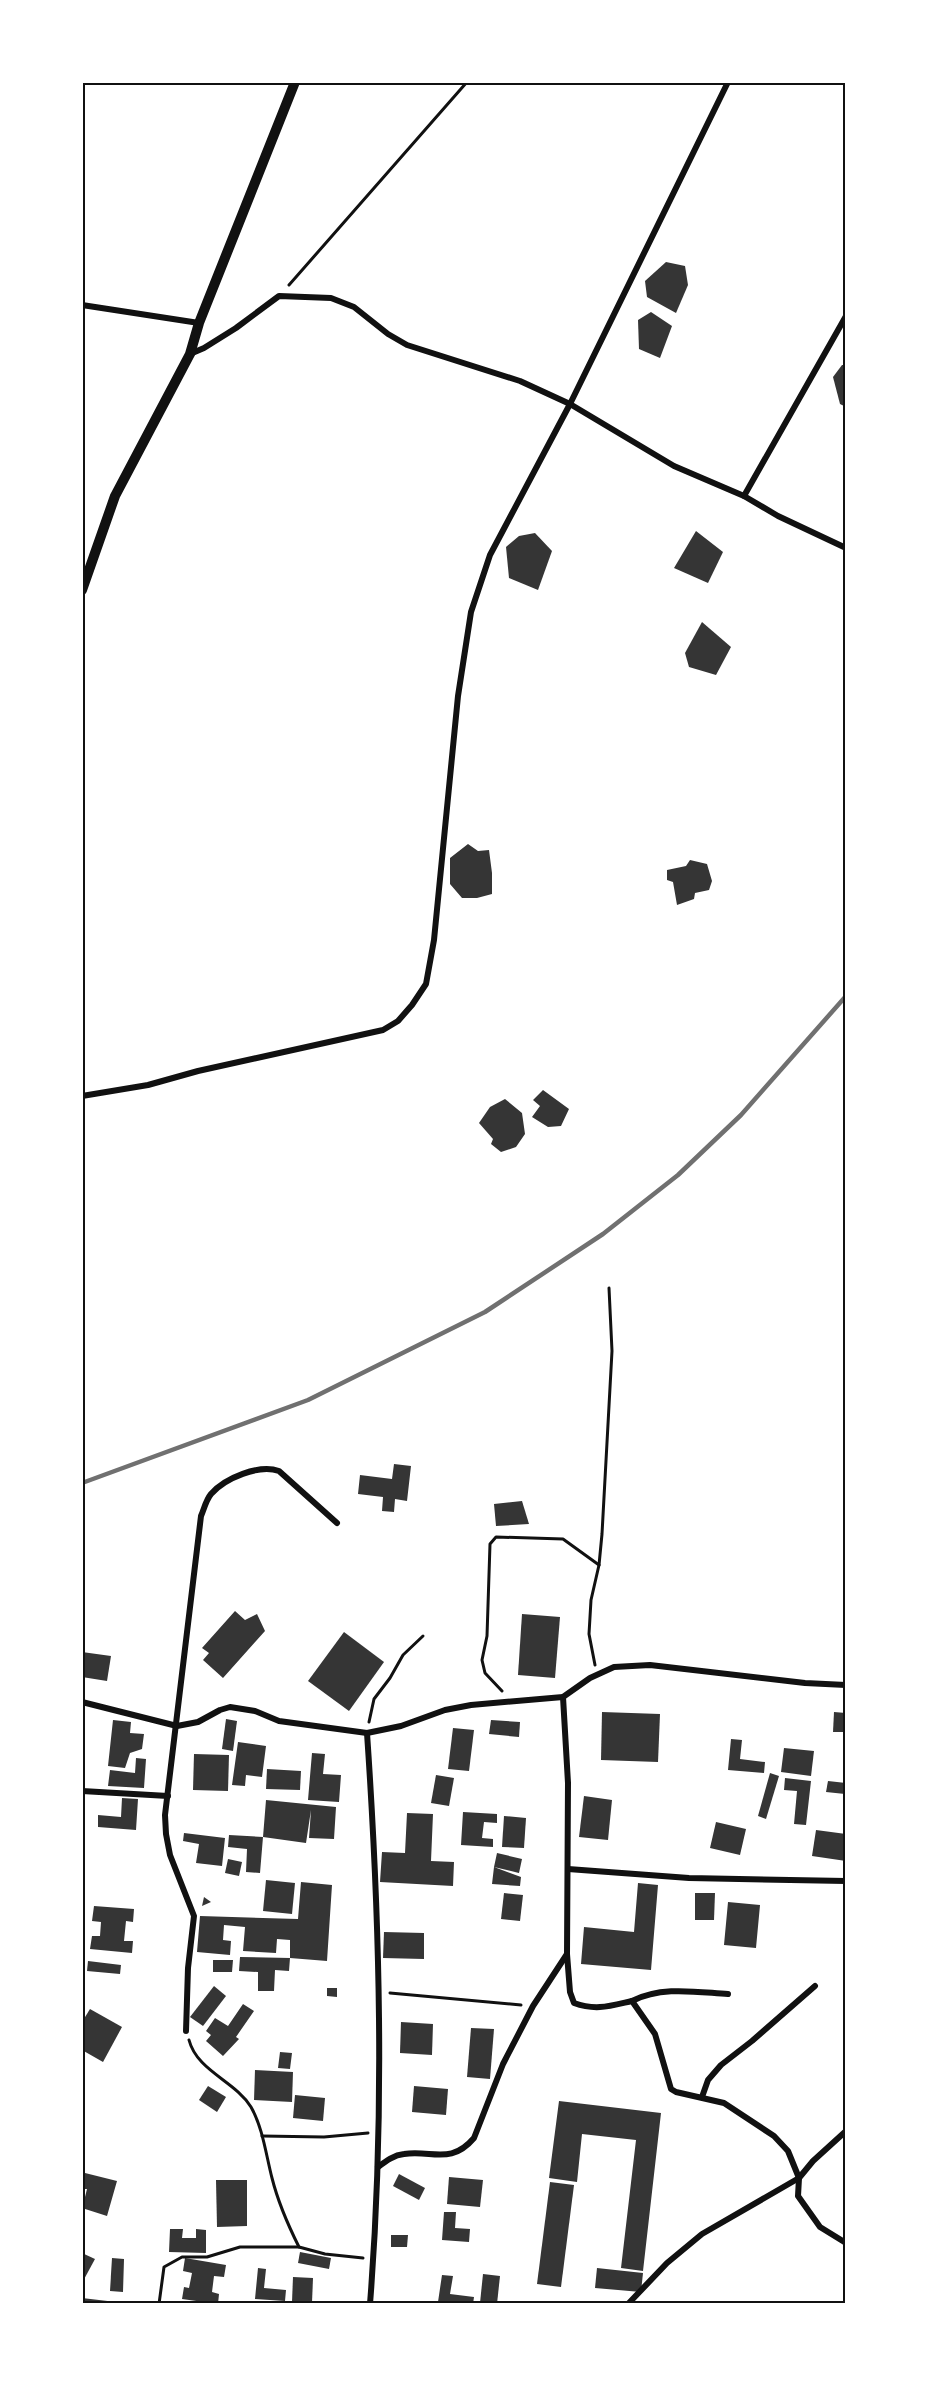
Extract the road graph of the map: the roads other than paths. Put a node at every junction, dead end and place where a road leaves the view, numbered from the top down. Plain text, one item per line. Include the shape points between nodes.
1 (295, 82) edge
2 (728, 82) edge
3 (82, 305) edge
4 (846, 316) edge
5 (199, 323) junction
6 (190, 354) junction
7 (570, 404) junction
8 (744, 496) junction
9 (846, 548) edge
10 (82, 590) edge
11 (82, 1096) edge
12 (337, 1523) dead end
13 (846, 1685) edge
14 (563, 1697) junction
15 (82, 1702) edge
16 (177, 1726) junction
17 (367, 1733) junction
18 (82, 1791) edge
19 (168, 1796) junction
20 (568, 1869) junction
21 (846, 1881) edge
22 (567, 1954) junction
23 (815, 1986) dead end
24 (728, 1994) dead end
25 (632, 2001) junction
26 (186, 2031) road end
27 (702, 2097) junction
28 (846, 2131) edge
29 (378, 2167) junction
30 (799, 2178) junction
31 (846, 2243) edge
32 (370, 2304) edge
33 (628, 2304) edge

1 - 5 street
2 - 7 street
3 - 5 street
4 - 8 street
5 - 6 street
6 - 7 street via 236,328 279,296 304,295 354,307 407,345 520,381
6 - 10 street via 115,496
7 - 8 street via 674,466
7 - 11 street via 490,555 471,612 458,696 434,940 426,984 412,1005 383,1030 148,1085
8 - 9 street
12 - 16 street via 279,1471 268,1467 254,1469 209,1496 197,1540
13 - 14 street via 650,1665 614,1667
14 - 17 street via 445,1710
14 - 20 street
15 - 16 street
16 - 17 street via 198,1722 230,1707 255,1711 279,1721
16 - 19 street
17 - 29 street via 379,1992
18 - 19 street
19 - 26 street via 166,1834 170,1855 194,1916
20 - 21 street via 688,1878
20 - 22 street
22 - 25 street via 574,2003 588,2008
22 - 29 street via 533,2006 503,2064 474,2138 446,2156 404,2154
23 - 27 street via 721,2065 708,2080
24 - 25 street via 676,1991
25 - 27 street via 655,2034 671,2089
27 - 30 street via 724,2103 774,2136 788,2151
28 - 30 street
29 - 32 street
30 - 31 street via 798,2196 808,2211 820,2227
30 - 33 street via 702,2234

